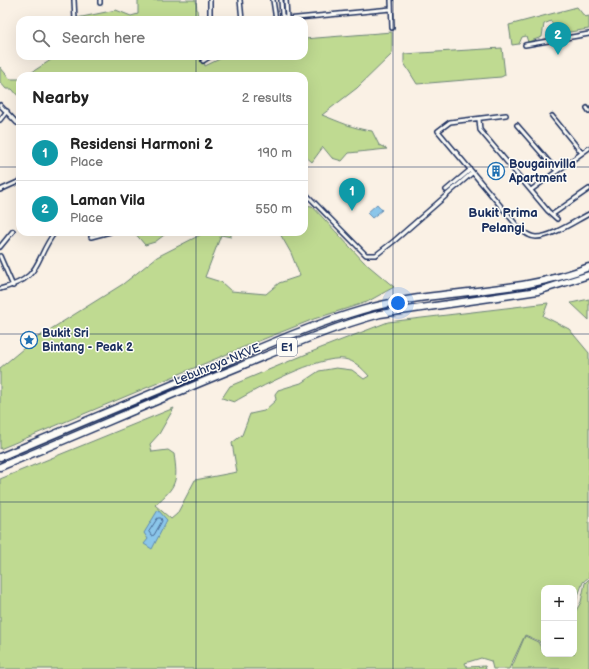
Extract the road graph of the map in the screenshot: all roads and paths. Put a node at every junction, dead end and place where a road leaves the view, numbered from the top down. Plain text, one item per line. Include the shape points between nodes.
1 (74, 0) edge
2 (210, 0) edge
3 (240, 0) edge
4 (274, 0) edge
5 (281, 0) edge
6 (286, 0) edge
7 (391, 0) edge
8 (391, 9) junction
9 (75, 16) edge
10 (210, 16) edge
11 (242, 16) edge
12 (276, 16) edge
13 (284, 16) edge
14 (287, 16) edge
15 (308, 17) edge
16 (392, 28) dead end
17 (589, 34) edge
18 (525, 45) dead end
19 (0, 105) edge
20 (7, 111) junction
21 (506, 115) dead end
22 (552, 116) dead end
23 (479, 119) junction
24 (0, 120) edge
25 (16, 122) edge
26 (517, 125) dead end
27 (589, 148) edge
28 (582, 152) junction
29 (471, 171) junction
30 (557, 171) junction
31 (16, 183) edge
32 (589, 189) edge
33 (0, 190) edge
34 (446, 190) dead end
35 (531, 190) junction
36 (308, 196) dead end
37 (553, 214) junction
38 (589, 214) edge
39 (557, 219) dead end
40 (13, 232) dead end
41 (53, 236) edge
42 (95, 236) edge
43 (91, 237) dead end
44 (0, 248) edge
45 (0, 256) edge
46 (589, 267) edge
47 (589, 275) edge
48 (13, 286) junction
49 (0, 289) edge
50 (0, 457) edge
51 (0, 467) edge

1 - 9 street
2 - 10 street
3 - 11 street
4 - 12 street
5 - 13 street
6 - 14 street
7 - 8 street
8 - 15 street
8 - 16 street
17 - 18 street
19 - 20 street
20 - 24 street
20 - 25 street
21 - 23 street
22 - 28 street
23 - 29 street via 450,122 438,130
23 - 35 street via 480,130
26 - 30 street
27 - 28 street
28 - 30 street
29 - 34 street
29 - 36 street via 394,241 372,256 366,255
29 - 38 street via 519,228 529,236 544,236
30 - 35 street
31 - 33 street
32 - 37 street
35 - 37 street
37 - 39 street
40 - 44 street
41 - 48 street via 35,269
42 - 43 street
45 - 48 street
46 - 50 highway, Lebuhraya NKVE / E1 via 516,286 379,305 347,315 213,367
47 - 51 highway, Lebuhraya NKVE / E1 via 538,291 380,314 359,320 189,387
48 - 49 street

